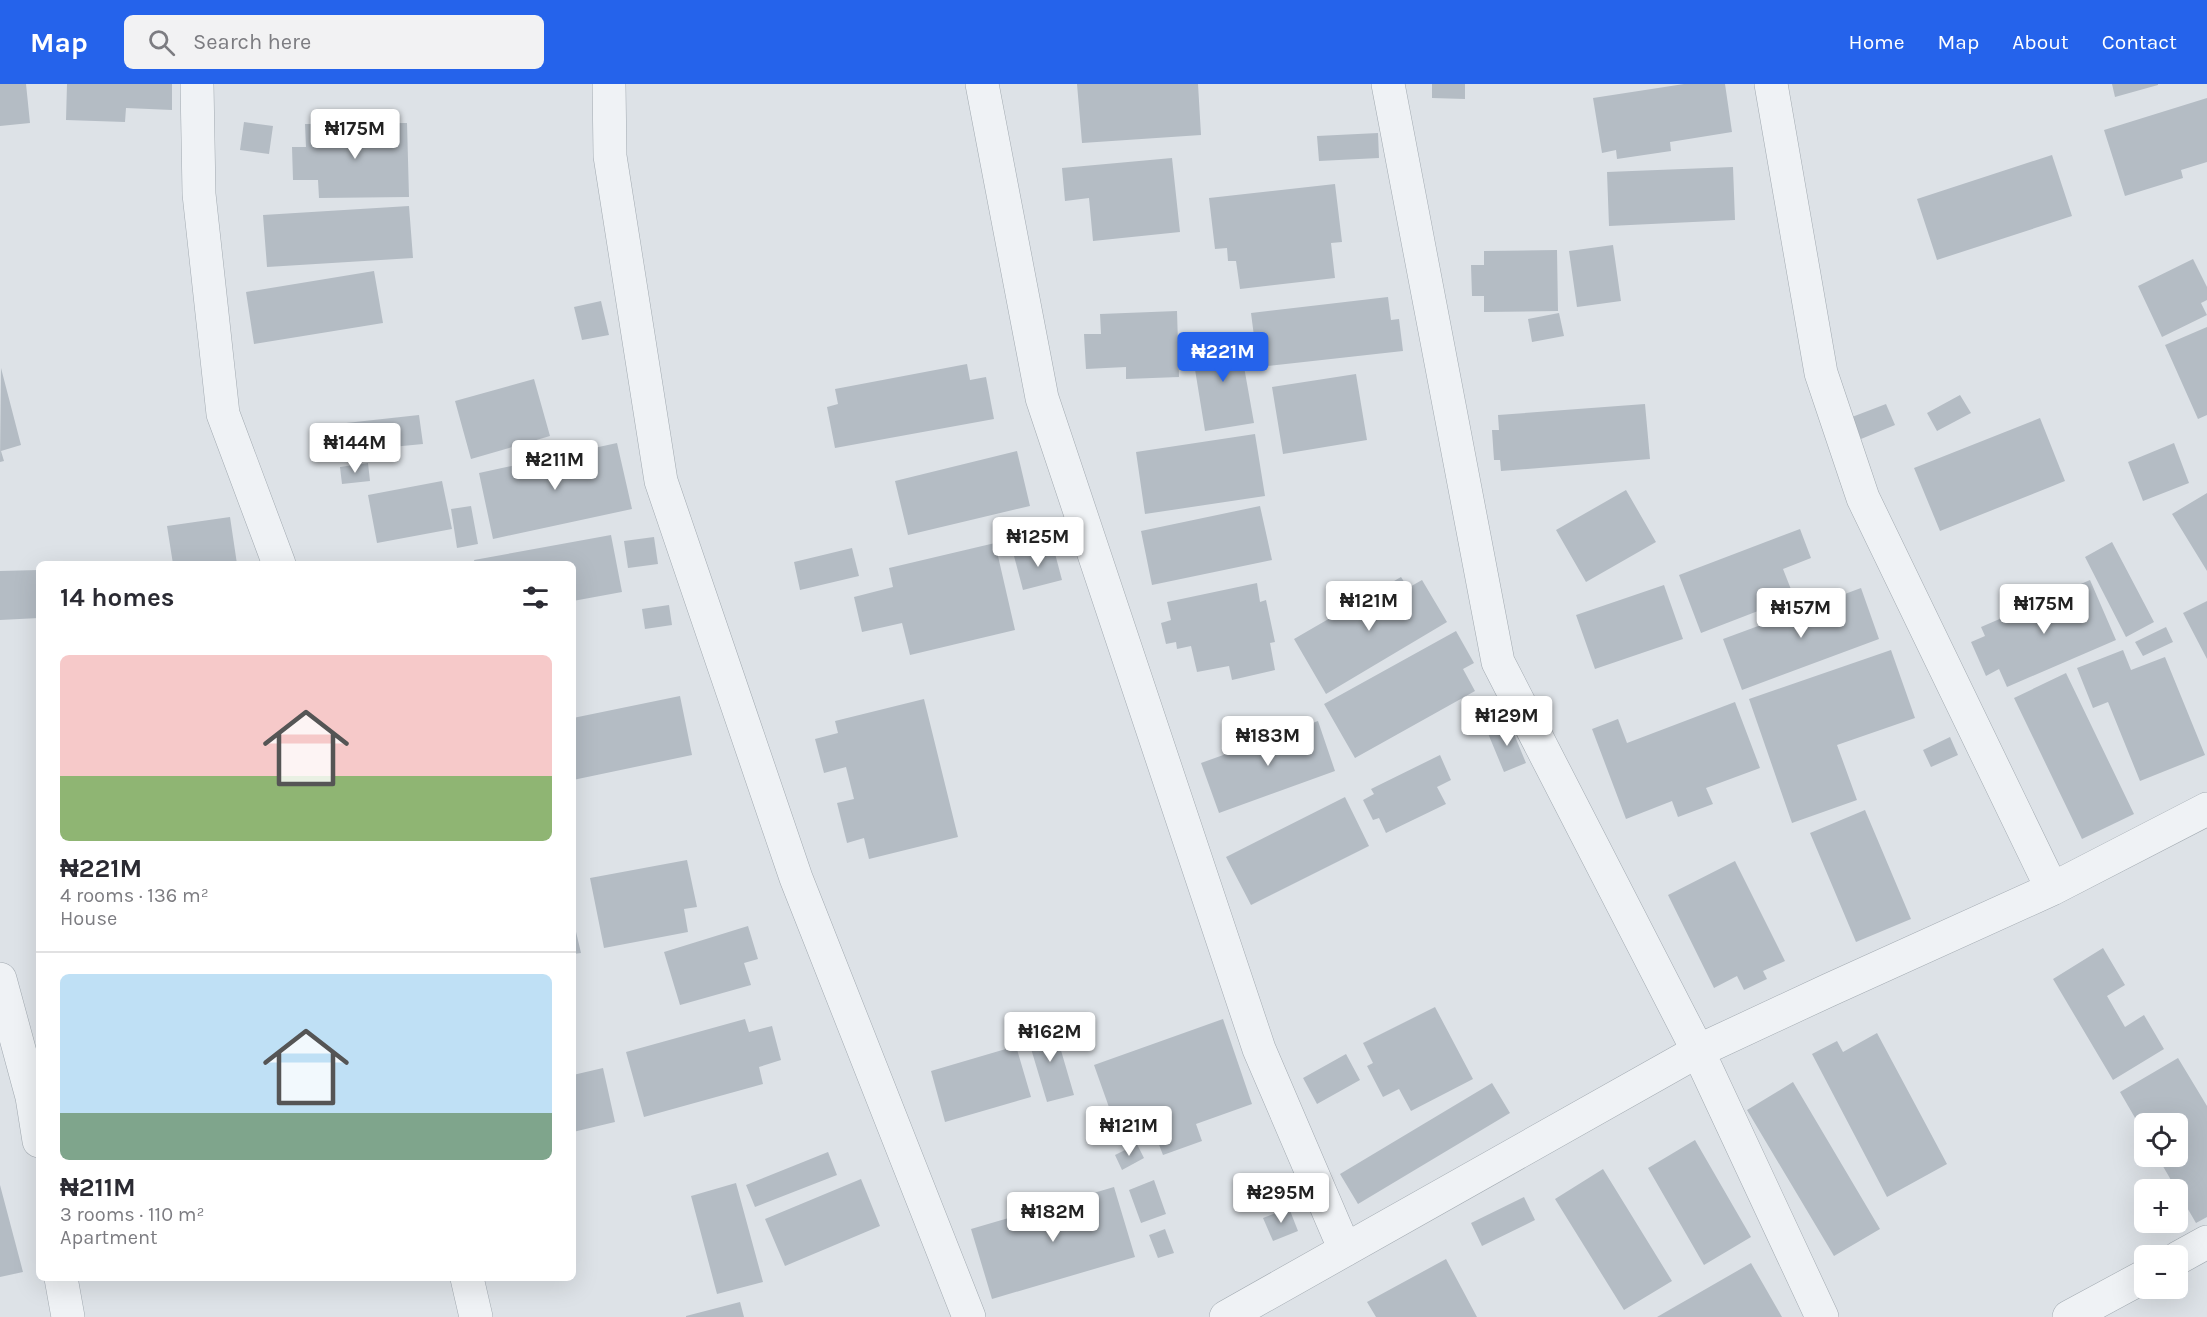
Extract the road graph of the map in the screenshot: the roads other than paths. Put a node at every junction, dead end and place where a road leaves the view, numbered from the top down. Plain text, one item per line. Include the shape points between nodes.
1 (197, 84) edge
2 (609, 84) edge
3 (982, 84) edge
4 (1388, 84) edge
5 (1771, 84) edge
6 (278, 561) edge
7 (2207, 809) edge
8 (2052, 889) junction
9 (0, 980) edge
10 (1698, 1051) junction
11 (36, 1122) edge
12 (2207, 1242) edge
13 (1345, 1250) junction
14 (2188, 1252) edge
15 (62, 1281) edge
16 (468, 1281) edge
17 (2134, 1282) edge
18 (68, 1317) edge
19 (476, 1317) edge
20 (969, 1317) edge
21 (1226, 1317) edge
22 (1822, 1317) edge
23 (2068, 1317) edge

1 - 6 street via 199,194 223,414
2 - 20 street via 610,156 661,481 796,878
3 - 13 street via 1042,398 1259,1049
4 - 10 street via 1498,662
5 - 8 street via 1821,374 1863,498
7 - 8 street
8 - 10 street
9 - 11 street
10 - 13 street
10 - 22 street
12 - 14 street
13 - 21 street
15 - 18 street
16 - 19 street
17 - 23 street

